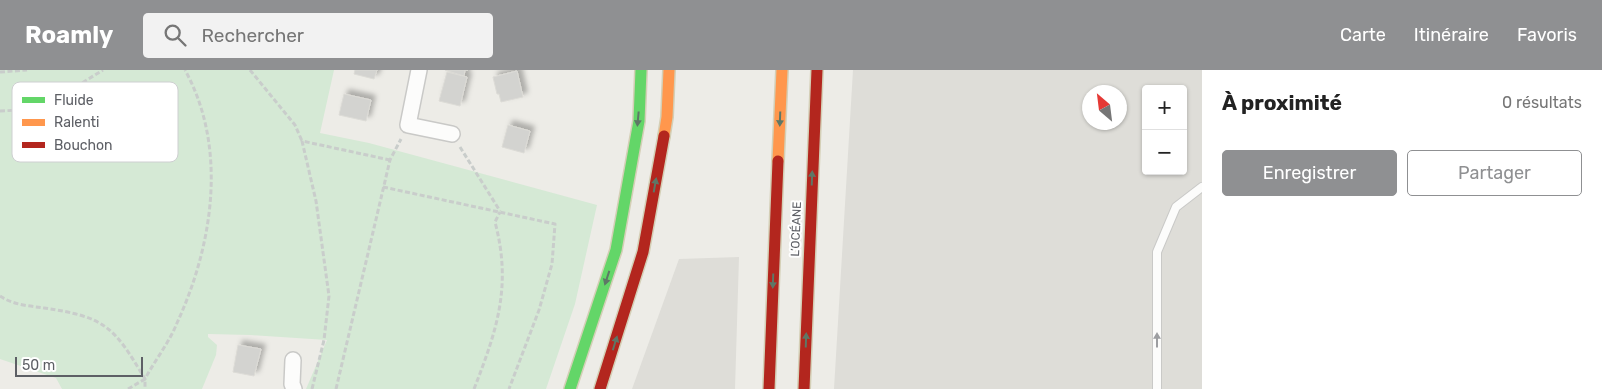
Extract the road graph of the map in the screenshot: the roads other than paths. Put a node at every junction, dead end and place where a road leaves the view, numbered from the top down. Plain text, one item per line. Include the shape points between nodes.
1 (419, 70) edge
2 (641, 70) edge
3 (669, 70) edge
4 (782, 70) edge
5 (817, 70) edge
6 (452, 134) road end
7 (1202, 187) edge
8 (293, 360) dead end
9 (294, 389) edge
10 (570, 389) edge
11 (600, 389) edge
12 (769, 389) edge
13 (804, 389) edge
14 (1157, 389) edge

1 - 6 street via 408,125
2 -> 10 main road via 639,121 616,250
11 -> 3 main road via 643,252 667,117
4 -> 12 main road, L’OCÉANE
13 -> 5 main road, L’OCÉANE
14 -> 7 lane via 1157,252 1176,207
8 - 9 street

